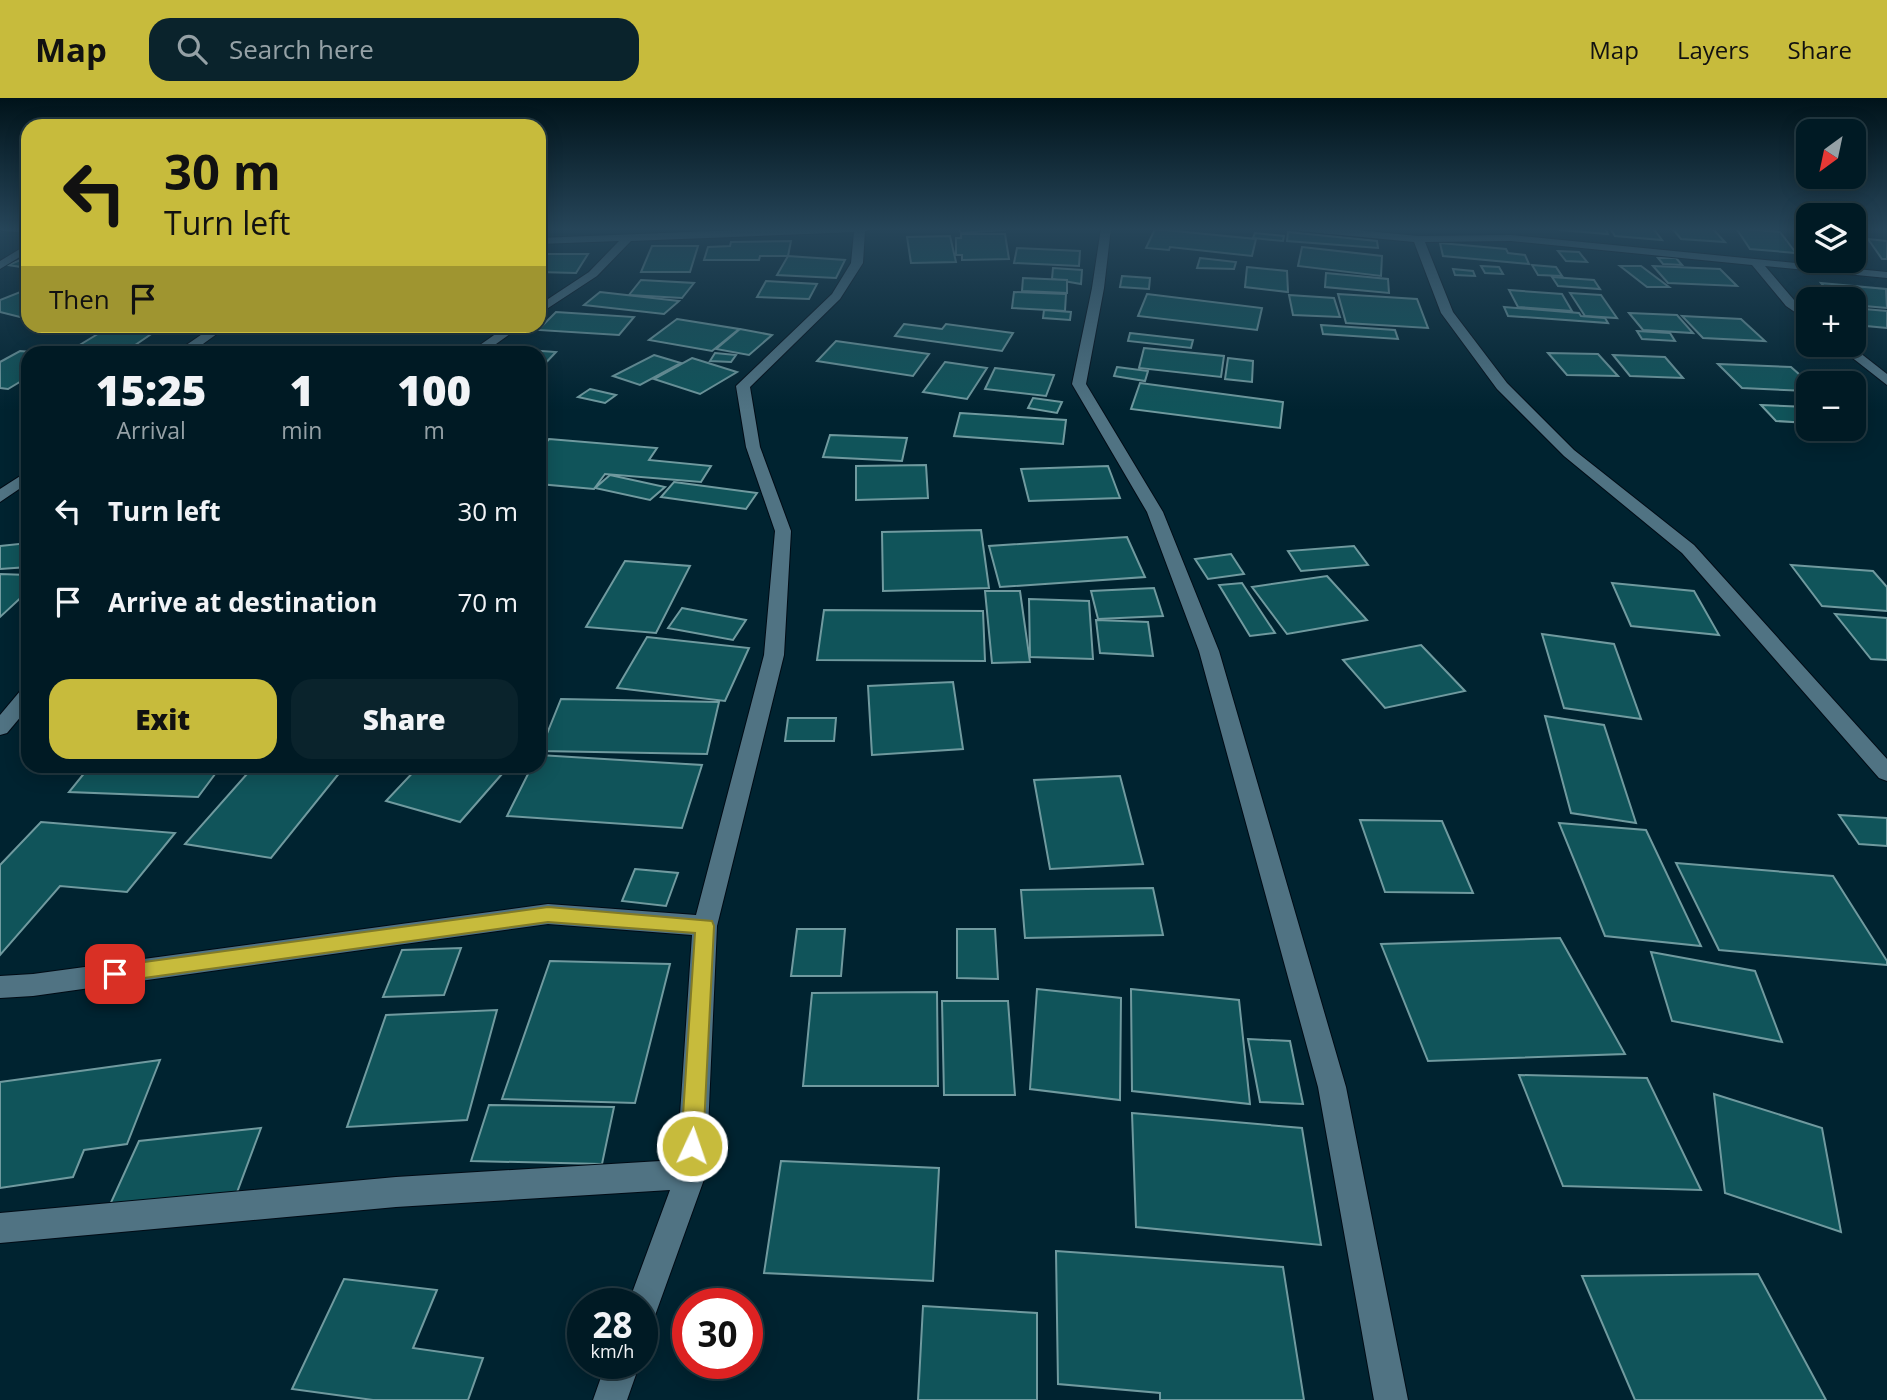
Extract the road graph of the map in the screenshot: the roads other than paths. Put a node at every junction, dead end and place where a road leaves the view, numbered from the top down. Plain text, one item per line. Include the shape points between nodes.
1 (571, 289) edge
2 (841, 289) edge
3 (1098, 289) edge
4 (1438, 289) edge
5 (1778, 289) edge
6 (546, 305) edge
7 (1796, 308) edge
8 (211, 333) edge
9 (505, 333) edge
10 (191, 346) edge
11 (485, 346) edge
12 (1857, 357) edge
13 (1887, 381) edge
14 (21, 481) edge
15 (0, 497) edge
16 (21, 703) edge
17 (0, 728) edge
18 (1887, 773) edge
19 (705, 926) junction
20 (0, 986) edge
21 (691, 1174) junction
22 (0, 1228) edge
23 (650, 1288) edge
24 (617, 1379) edge
25 (610, 1400) edge
26 (1391, 1400) edge

1 - 6 street
2 - 19 street via 743,386 752,447 783,531 774,655
3 - 26 street via 1079,384 1155,512 1209,651 1332,1087
4 - 18 street via 1447,313 1502,386 1569,453 1688,549
5 - 7 street
8 - 10 street
9 - 11 street
12 - 13 street
14 - 15 street
16 - 17 street
19 - 20 street via 548,914
19 - 21 street
21 - 22 street via 396,1192
21 - 23 street
24 - 25 street

